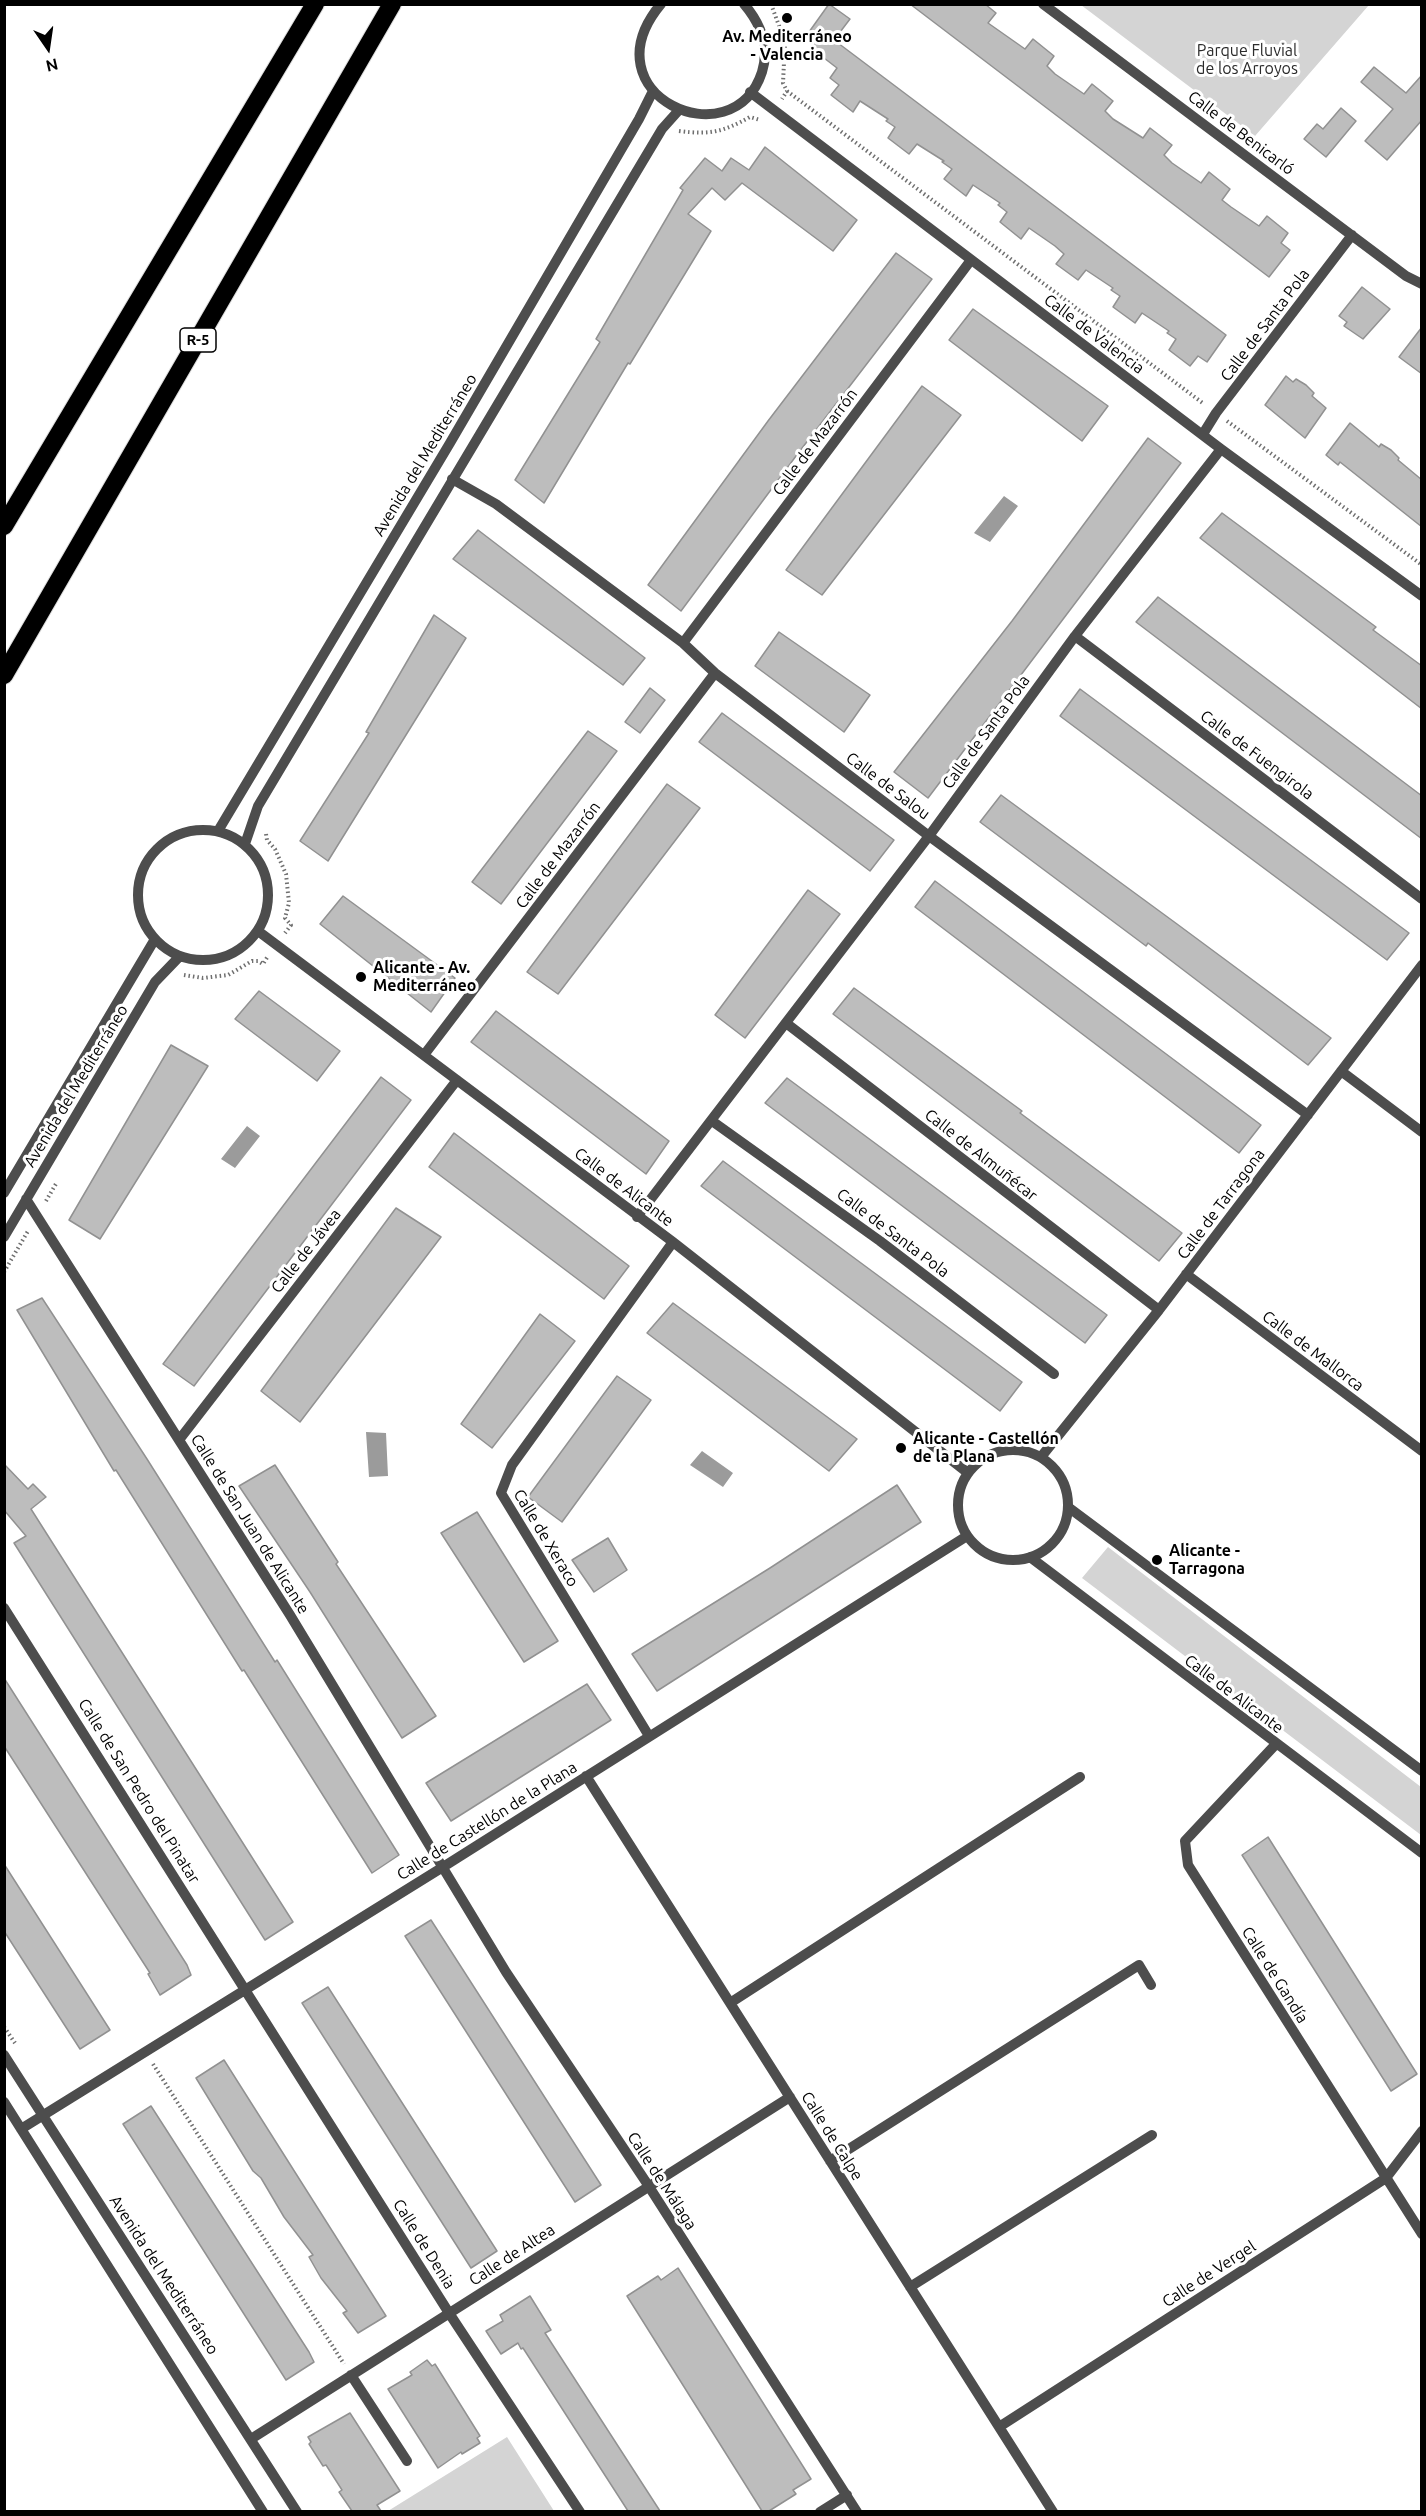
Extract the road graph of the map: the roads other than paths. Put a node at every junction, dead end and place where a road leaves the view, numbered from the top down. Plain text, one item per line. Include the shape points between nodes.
1 (315, 4) edge
2 (392, 4) edge
3 (661, 4) edge
4 (744, 4) edge
5 (1043, 4) edge
6 (653, 91) junction
7 (750, 92) junction
8 (679, 110) junction
9 (1352, 235) junction
10 (971, 260) junction
11 (1422, 284) edge
12 (1203, 434) junction
13 (1221, 449) junction
14 (453, 479) junction
15 (4, 526) edge
16 (1422, 596) edge
17 (1075, 636) junction
18 (683, 643) junction
19 (715, 673) junction
20 (4, 675) edge
21 (218, 831) junction
22 (929, 836) junction
23 (245, 844) junction
24 (1422, 899) edge
25 (258, 931) junction
26 (155, 939) junction
27 (180, 956) junction
28 (1422, 965) edge
29 (786, 1023) junction
30 (424, 1055) junction
31 (1341, 1071) junction
32 (457, 1080) junction
33 (1308, 1116) junction
34 (712, 1120) junction
35 (1422, 1132) edge
36 (4, 1193) edge
37 (26, 1199) junction
38 (637, 1217) junction
39 (4, 1237) edge
40 (673, 1242) junction
41 (1186, 1274) junction
42 (1159, 1310) junction
43 (1054, 1374) dead end
44 (179, 1440) junction
45 (1422, 1451) edge
46 (1041, 1457) junction
47 (968, 1473) junction
48 (1068, 1507) junction
49 (967, 1536) junction
50 (1030, 1557) junction
51 (4, 1608) edge
52 (649, 1736) junction
53 (1276, 1744) junction
54 (1422, 1771) edge
55 (586, 1776) junction
56 (1080, 1777) dead end
57 (1422, 1853) edge
58 (443, 1867) junction
59 (1151, 1985) dead end
60 (247, 1990) junction
61 (730, 2003) junction
62 (4, 2055) edge
63 (790, 2097) junction
64 (4, 2102) edge
65 (44, 2115) junction
66 (21, 2129) junction
67 (1422, 2131) edge
68 (1152, 2135) dead end
69 (830, 2161) junction
70 (1386, 2178) junction
71 (648, 2185) junction
72 (1422, 2234) edge
73 (910, 2287) junction
74 (449, 2313) junction
75 (351, 2375) junction
76 (999, 2427) junction
77 (251, 2439) junction
78 (407, 2461) dead end
79 (847, 2495) junction
80 (262, 2511) edge
81 (297, 2511) edge
82 (580, 2511) edge
83 (820, 2511) edge
84 (857, 2511) edge
85 (1053, 2511) edge

1 - 15 highway
2 - 20 highway, R-5
3 - 6 street via 641,37 639,56
4 - 7 street via 762,31 765,47 762,71
5 - 9 street, Calle de Benicarló
6 - 8 street
6 - 21 street, Avenida del Mediterráneo via 450,443
7 - 8 street via 717,113 698,115
7 - 10 street, Calle de Valencia
8 - 14 street via 662,129
9 - 11 street, Calle de Benicarló
9 - 12 street, Calle de Santa Pola
10 - 12 street, Calle de Valencia
10 - 18 street, Calle de Mazarrón
12 - 13 street, Calle de Valencia
13 - 16 street, Calle de Valencia
13 - 17 street, Calle de Santa Pola
14 - 18 street, Calle de Salou via 496,504
14 - 23 street via 258,806
17 - 22 street, Calle de Santa Pola
17 - 24 street, Calle de Fuengirola
18 - 19 street, Calle de Salou
19 - 22 street, Calle de Salou
19 - 30 street, Calle de Mazarrón
21 - 23 street
21 - 26 street via 177,835 160,846 147,862 140,881 139,902
22 - 29 street, Calle de Santa Pola
22 - 33 street, Calle de Salou
23 - 25 street via 260,862 268,885 267,909
25 - 27 street via 243,947 224,957 202,960
25 - 30 street, Calle de Alicante
26 - 27 street
26 - 36 street, Avenida del Mediterráneo
27 - 37 street, Avenida del Mediterráneo via 155,982
28 - 31 street, Calle de Tarragona
29 - 34 street, Calle de Santa Pola
29 - 42 street, Calle de Almuñécar
30 - 32 street, Calle de Alicante
31 - 33 street, Calle de Tarragona
31 - 35 street
32 - 38 street, Calle de Alicante
32 - 44 street, Calle de Jávea
33 - 41 street, Calle de Tarragona
34 - 38 street, Calle de Santa Pola
34 - 43 street, Calle de Santa Pola via 880,1241
37 - 39 street, Avenida del Mediterráneo
37 - 44 street, Calle de San Juan de Alicante
38 - 40 street, Calle de Alicante
40 - 47 street, Calle de Alicante
40 - 52 street, Calle de Xeraco via 512,1465 501,1493
41 - 42 street, Calle de Tarragona
41 - 45 street, Calle de Mallorca
42 - 46 street, Calle de Tarragona
44 - 58 street, Calle de San Juan de Alicante
46 - 47 street via 1026,1451 994,1453
46 - 48 street via 1061,1479
47 - 49 street via 960,1487 958,1504
48 - 50 street via 1057,1538
48 - 54 street
49 - 50 street via 988,1554
49 - 52 street, Calle de Castellón de la Plana
50 - 53 street, Calle de Alicante
51 - 60 street, Calle de San Pedro del Pinatar
52 - 55 street, Calle de Castellón de la Plana
53 - 57 street, Calle de Alicante
53 - 70 street, Calle de Gandía via 1185,1841 1188,1865
55 - 58 street, Calle de Castellón de la Plana
55 - 61 street, Calle de Calpe
56 - 61 street
58 - 60 street, Calle de Castellón de la Plana
58 - 71 street, Calle de Málaga via 506,1972
59 - 69 street via 1139,1965
60 - 65 street, Calle de Castellón de la Plana
60 - 74 street, Calle de Denia
61 - 63 street, Calle de Calpe
62 - 65 street, Avenida del Mediterráneo
63 - 69 street, Calle de Calpe
63 - 71 street, Calle de Altea
64 - 66 street
65 - 66 street, Calle de Castellón de la Plana
65 - 77 street, Avenida del Mediterráneo
66 - 80 street
67 - 70 street, Calle de Vergel
68 - 73 street
69 - 73 street, Calle de Calpe
70 - 72 street, Calle de Gandía
70 - 76 street, Calle de Vergel
71 - 74 street, Calle de Altea
71 - 79 street, Calle de Málaga
73 - 76 street, Calle de Calpe
74 - 75 street, Calle de Altea
74 - 82 street, Calle de Denia
75 - 77 street, Calle de Altea
75 - 78 street
76 - 85 street, Calle de Calpe
77 - 81 street, Avenida del Mediterráneo
79 - 83 street
79 - 84 street, Calle de Málaga

